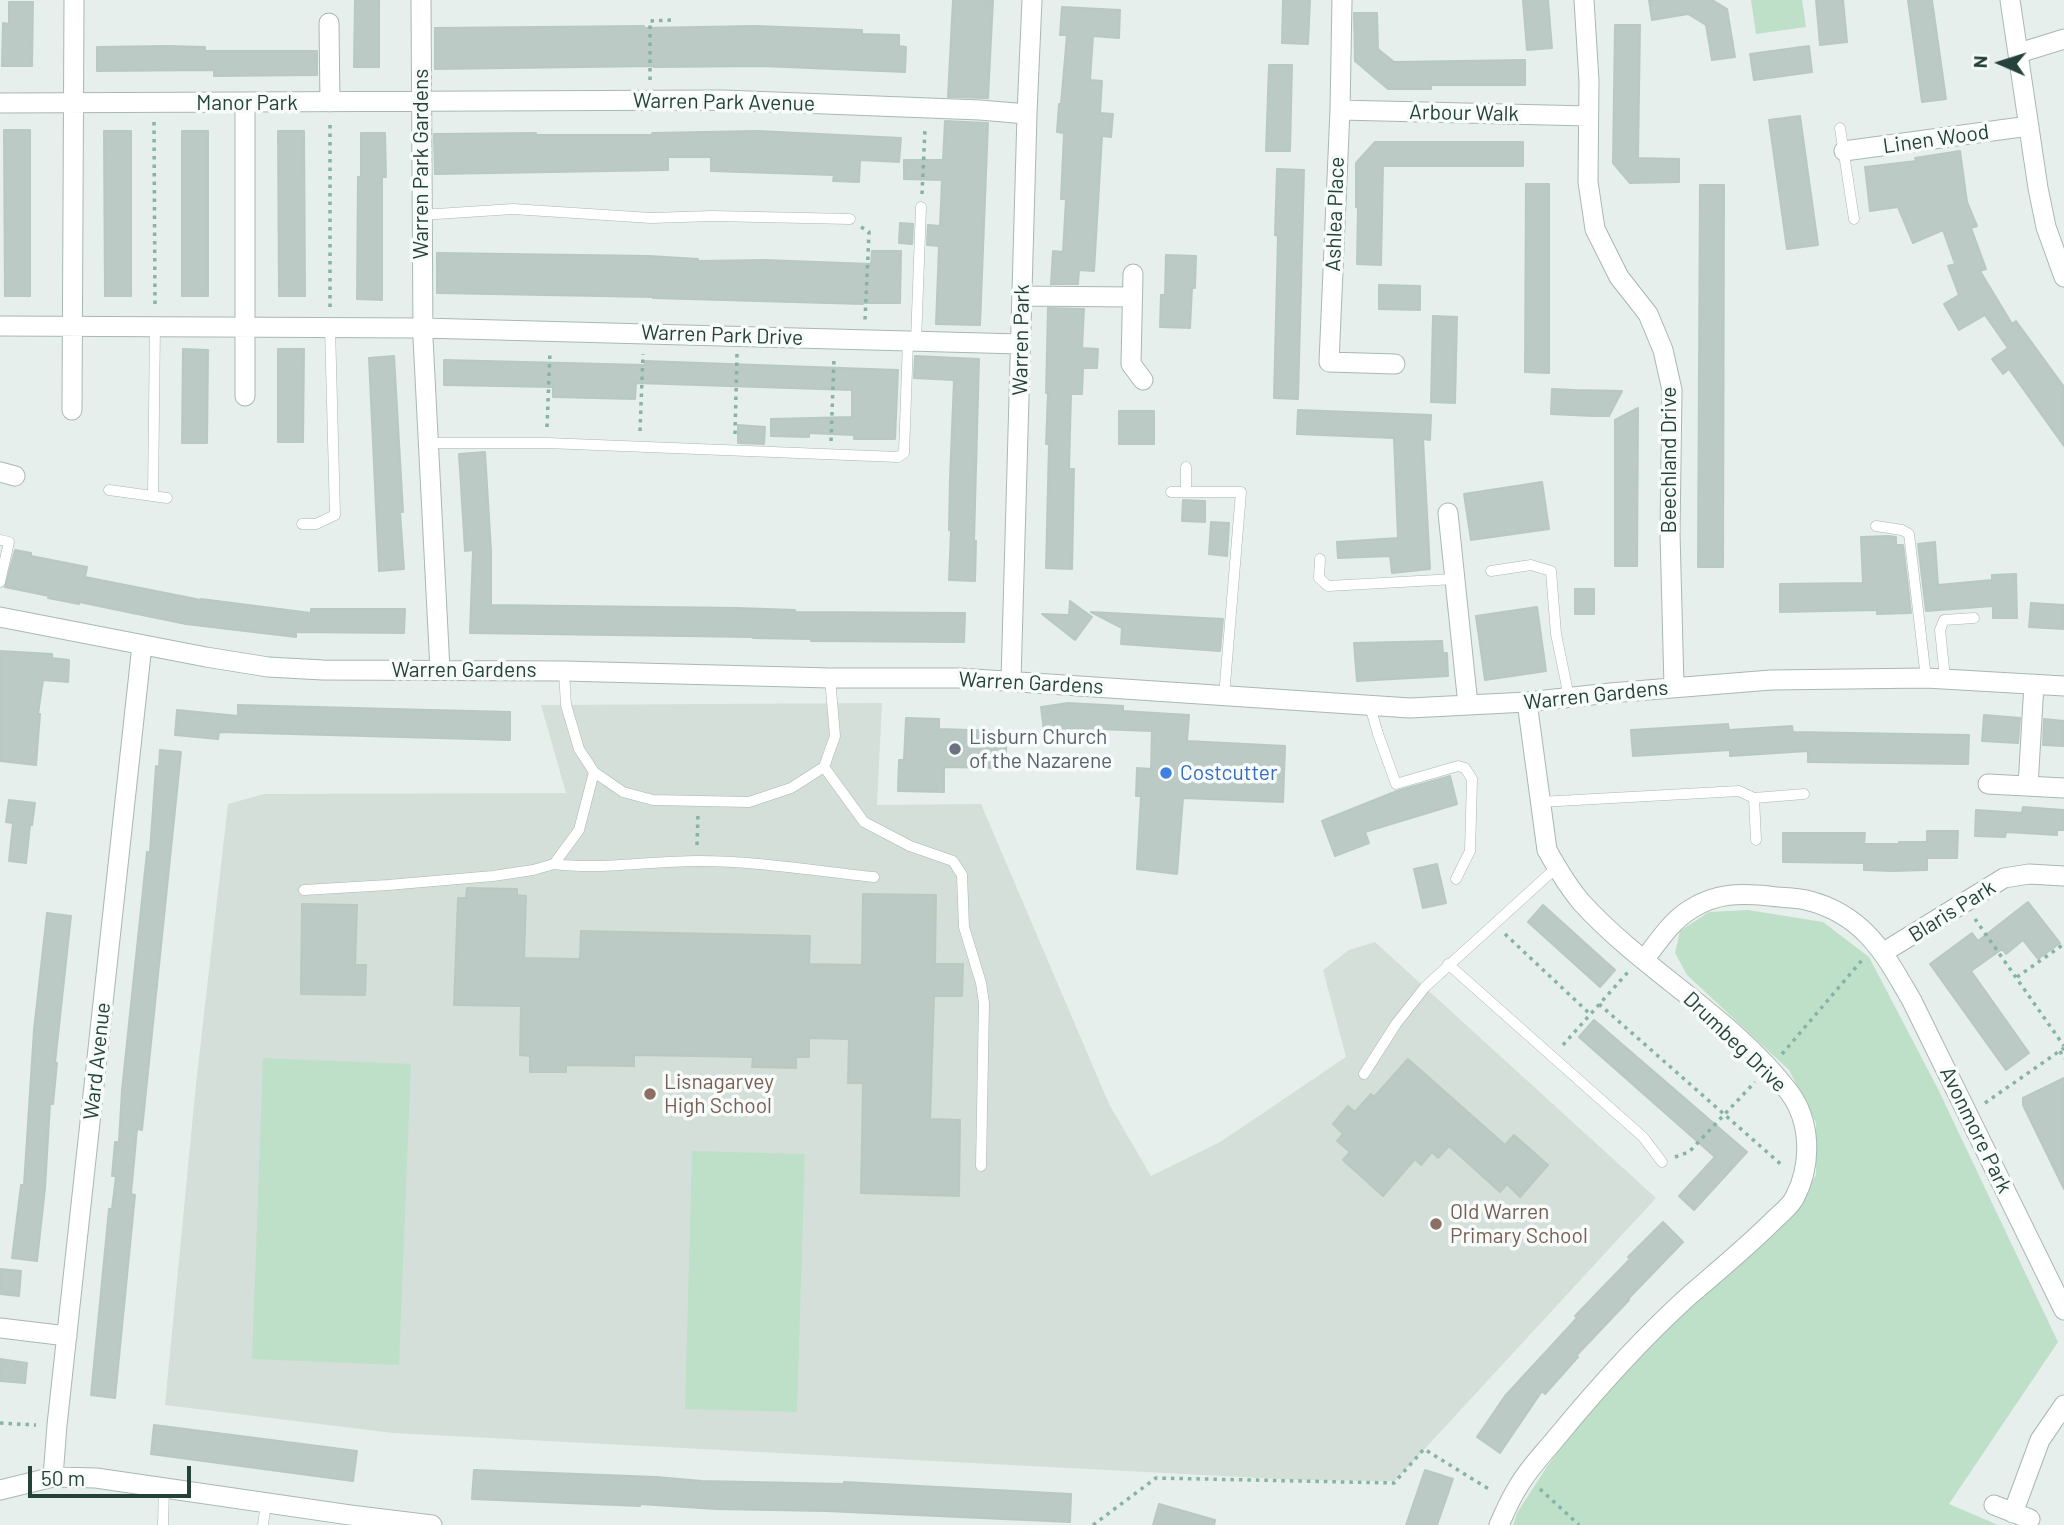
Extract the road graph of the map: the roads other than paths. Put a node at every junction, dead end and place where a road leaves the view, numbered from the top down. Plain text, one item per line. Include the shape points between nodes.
1 (74, 0) edge
2 (421, 0) edge
3 (1032, 0) edge
4 (1342, 0) edge
5 (1584, 0) edge
6 (2010, 0) edge
7 (329, 23) dead end
8 (2064, 39) edge
9 (2019, 53) junction
10 (421, 101) junction
11 (330, 102) junction
12 (0, 103) edge
13 (245, 103) junction
14 (74, 104) junction
15 (1340, 110) junction
16 (1027, 114) junction
17 (1588, 116) junction
18 (2029, 127) junction
19 (1840, 128) dead end
20 (1844, 151) junction
21 (922, 207) road end
22 (421, 215) junction
23 (850, 219) road end
24 (1854, 219) dead end
25 (1133, 274) dead end
26 (2064, 277) edge
27 (1021, 296) junction
28 (1132, 297) junction
29 (0, 326) edge
30 (155, 326) junction
31 (245, 326) junction
32 (330, 326) junction
33 (72, 327) junction
34 (423, 327) junction
35 (912, 341) junction
36 (1020, 344) junction
37 (1395, 365) dead end
38 (1143, 380) dead end
39 (246, 396) dead end
40 (72, 410) dead end
41 (429, 443) junction
42 (1186, 467) dead end
43 (108, 490) dead end
44 (1171, 492) dead end
45 (1186, 492) junction
46 (153, 496) junction
47 (167, 498) dead end
48 (1448, 513) dead end
49 (302, 524) dead end
50 (1876, 526) dead end
51 (0, 540) edge
52 (1320, 559) dead end
53 (1491, 571) dead end
54 (1456, 579) junction
55 (0, 582) edge
56 (0, 617) edge
57 (1974, 618) dead end
58 (142, 645) junction
59 (440, 670) junction
60 (564, 671) junction
61 (830, 678) junction
62 (1935, 678) junction
63 (1011, 680) junction
64 (2035, 684) junction
65 (2064, 686) edge
66 (1674, 687) junction
67 (1224, 696) junction
68 (1570, 697) junction
69 (1527, 702) junction
70 (1468, 705) junction
71 (1370, 706) junction
72 (824, 768) junction
73 (594, 772) junction
74 (1988, 784) dead end
75 (2028, 786) junction
76 (2064, 788) edge
77 (1804, 794) dead end
78 (1754, 798) junction
79 (1540, 802) junction
80 (1756, 840) dead end
81 (554, 864) junction
82 (1557, 867) junction
83 (2064, 876) edge
84 (874, 877) dead end
85 (1456, 879) dead end
86 (304, 890) dead end
87 (1881, 949) junction
88 (1644, 960) junction
89 (1448, 964) junction
90 (1364, 1074) dead end
91 (1662, 1162) road end
92 (981, 1166) dead end
93 (2062, 1302) edge
94 (0, 1328) edge
95 (67, 1336) junction
96 (2064, 1405) edge
97 (53, 1476) junction
98 (163, 1488) junction
99 (0, 1490) edge
100 (266, 1503) junction
101 (1994, 1506) dead end
102 (163, 1525) edge
103 (263, 1525) edge
104 (432, 1525) edge
105 (1499, 1525) edge

1 - 14 street
2 - 10 street, Warren Park Gardens
3 - 16 street, Warren Park
4 - 15 street, Ashlea Place
5 - 17 street, Beechland Drive
6 - 9 street
7 - 11 street
8 - 9 street
9 - 18 street
10 - 11 street, Manor Park
10 - 16 street, Warren Park Avenue via 723,100
10 - 22 street, Warren Park Gardens
11 - 13 street, Manor Park
12 - 14 street, Manor Park
13 - 14 street, Manor Park
13 - 31 street
14 - 33 street
15 - 17 street, Arbour Walk
15 - 37 street, Ashlea Place via 1329,362
16 - 27 street, Warren Park
17 - 66 street, Beechland Drive via 1588,182 1595,229 1619,277 1648,314 1663,349 1672,390
18 - 20 street, Linen Wood
18 - 26 street via 2046,228
19 - 20 lane
20 - 24 lane
21 - 35 lane
22 - 23 lane via 513,209 651,218
22 - 34 street, Warren Park Gardens
25 - 28 street
27 - 28 street
27 - 36 street, Warren Park
28 - 38 street via 1131,364
29 - 33 street, Warren Park Drive
30 - 31 street, Warren Park Drive
30 - 33 street, Warren Park Drive
30 - 46 lane
31 - 32 street, Warren Park Drive
31 - 39 street
32 - 34 street, Warren Park Drive
32 - 49 lane via 335,515 316,524
33 - 40 street
34 - 35 street, Warren Park Drive
34 - 41 street, Warren Park Gardens
35 - 36 street, Warren Park Drive
35 - 41 lane via 904,453 898,457 547,443
36 - 63 street, Warren Park
41 - 59 street, Warren Park Gardens
42 - 45 lane
43 - 46 lane
44 - 45 lane
45 - 67 lane via 1241,492
46 - 47 lane
48 - 54 street
50 - 62 lane via 1909,534
51 - 55 lane via 9,542
52 - 54 lane via 1319,578 1328,586
53 - 68 lane via 1531,565 1551,571 1556,634
54 - 70 street
56 - 58 street, Warren Gardens
57 - 62 lane via 1941,624
58 - 59 street, Warren Gardens via 268,667
58 - 95 street, Ward Avenue
59 - 60 street, Warren Gardens
60 - 61 street, Warren Gardens
60 - 73 lane via 566,705 579,749
61 - 63 street, Warren Gardens
61 - 72 lane via 835,736
62 - 64 street, Warren Gardens
62 - 66 street, Warren Gardens
63 - 67 street, Warren Gardens
64 - 65 street, Warren Gardens
64 - 75 street
66 - 68 street, Warren Gardens
67 - 71 street, Warren Gardens
68 - 69 street, Warren Gardens
69 - 70 street, Warren Gardens
69 - 79 street, Drumbeg Drive
70 - 71 street, Warren Gardens
71 - 85 lane via 1395,784 1458,766 1472,779 1470,851
72 - 73 lane via 791,788 749,802 653,800 623,792
72 - 92 lane via 864,822 910,846 953,861 962,875 964,927 985,1003
73 - 81 lane via 579,830
74 - 75 street
75 - 76 street
77 - 78 lane
78 - 79 lane via 1740,791
78 - 80 lane
79 - 82 street, Drumbeg Drive via 1547,850
81 - 84 lane via 583,868 697,861
81 - 86 lane via 493,876
82 - 88 street, Drumbeg Drive via 1581,902
82 - 89 lane
83 - 87 street, Blaris Park via 2004,878
87 - 88 street, Avonmore Park via 1841,914 1807,900 1724,894 1690,909 1674,922
87 - 93 street, Avonmore Park via 1912,1001
88 - 105 street, Drumbeg Drive via 1707,1010 1791,1094 1804,1116 1806,1171 1794,1200 1658,1324 1597,1388 1518,1486
89 - 90 lane via 1396,1024
89 - 91 lane via 1643,1137
94 - 95 street
95 - 97 street, Ward Avenue
96 - 101 street via 2040,1440 2022,1516
97 - 98 street
97 - 99 street
98 - 100 street
98 - 102 lane
100 - 103 lane
100 - 104 street

